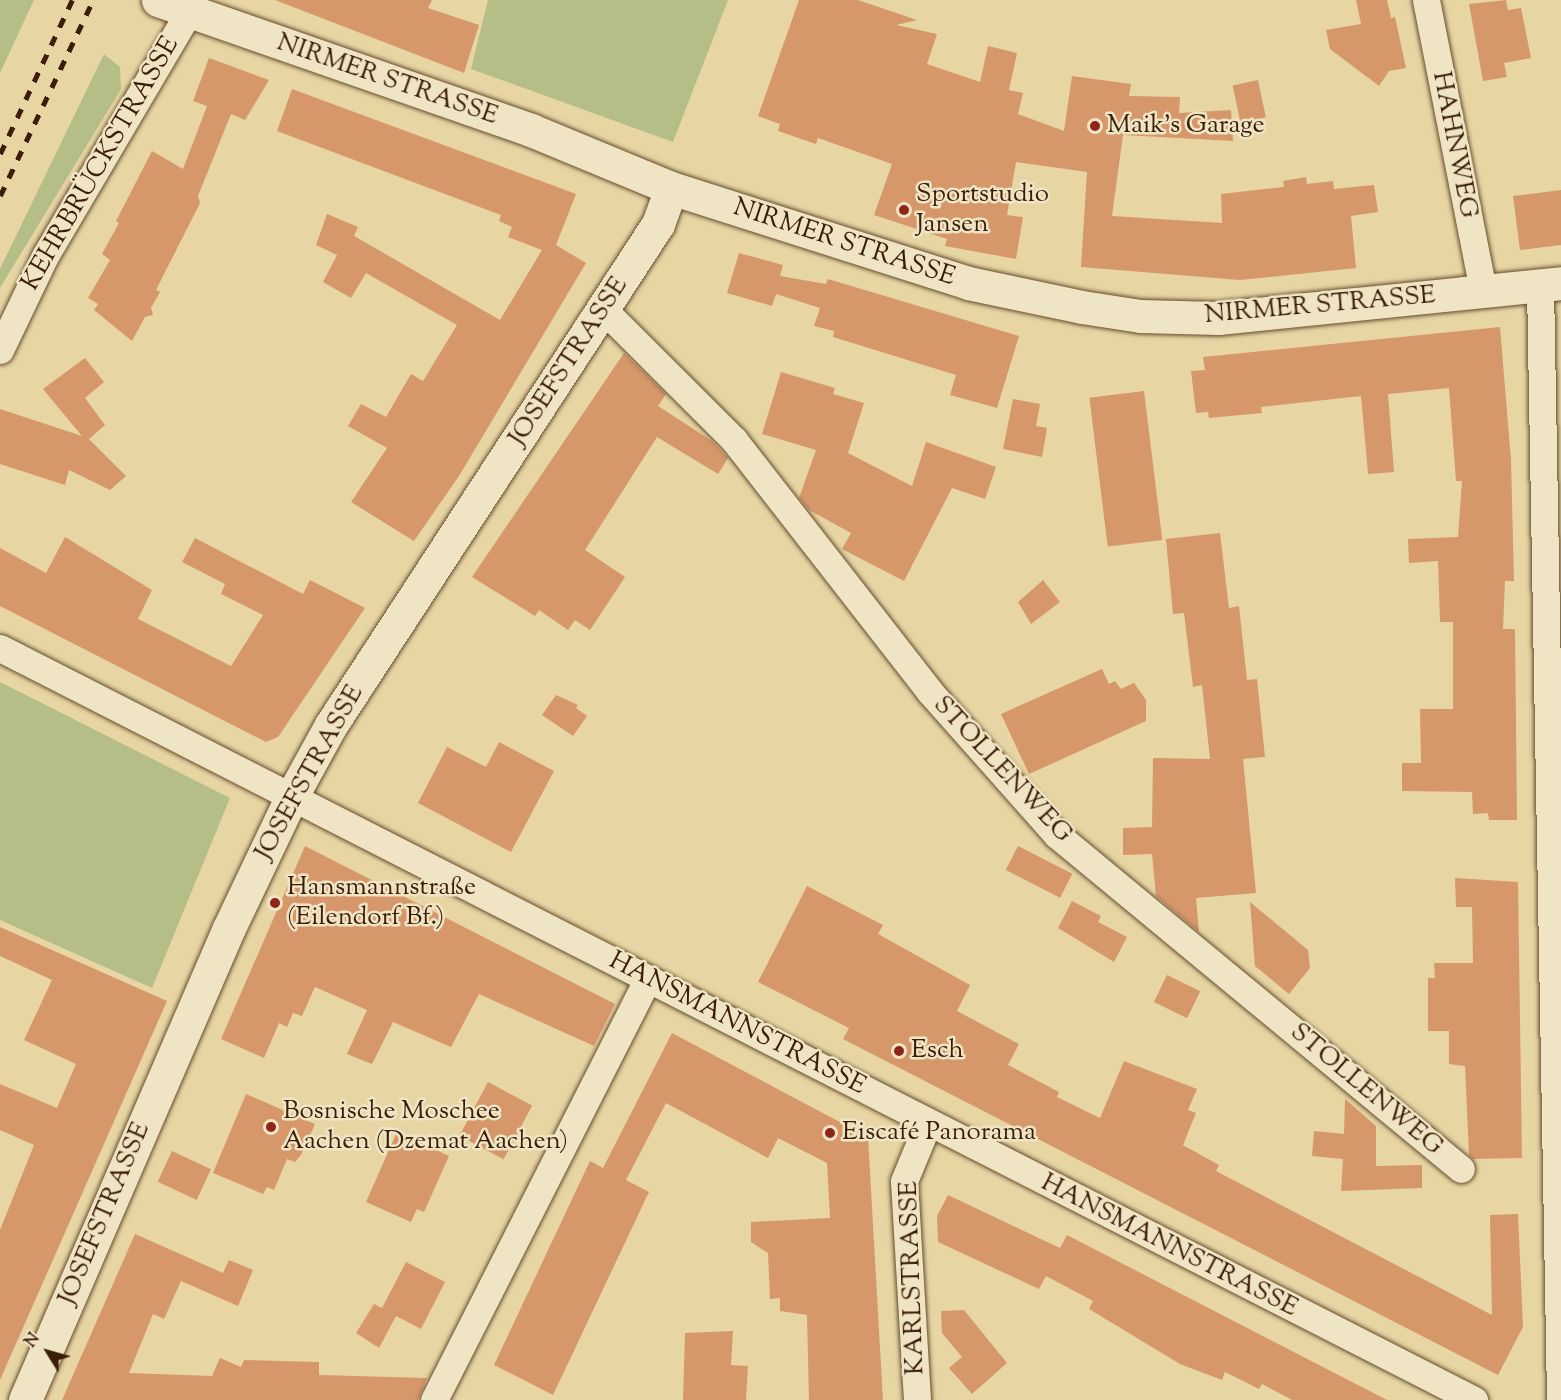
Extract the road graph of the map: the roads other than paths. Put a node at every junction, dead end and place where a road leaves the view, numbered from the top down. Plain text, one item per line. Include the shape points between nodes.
1 (158, 0) edge
2 (1426, 0) edge
3 (189, 12) junction
4 (671, 188) junction
5 (1551, 284) edge
6 (1483, 291) junction
7 (604, 310) junction
8 (0, 350) edge
9 (0, 648) edge
10 (293, 794) junction
11 (648, 978) junction
12 (928, 1123) junction
13 (1461, 1169) dead end
14 (25, 1400) edge
15 (434, 1400) edge
16 (917, 1400) edge
17 (1474, 1400) edge
18 (1560, 1400) edge

1 - 3 street, NIRMER STRASSE
2 - 6 street, HAHNWEG
3 - 4 street, NIRMER STRASSE via 531,130
3 - 8 street, KEHRBRÜCKSTRASSE via 45,256
4 - 6 street, NIRMER STRASSE via 968,283 1140,316 1218,318
4 - 7 street, JOSEFSTRASSE via 657,224
5 - 6 street, NIRMER STRASSE
5 - 18 street
7 - 10 street, JOSEFSTRASSE via 331,725
7 - 13 street, STOLLENWEG via 734,440 930,692 1057,835
9 - 10 street, HANSMANNSTRASSE
10 - 11 street, HANSMANNSTRASSE
10 - 14 street, JOSEFSTRASSE via 229,928
11 - 12 street, HANSMANNSTRASSE
11 - 15 street
12 - 16 street, KARLSTRASSE via 904,1181
12 - 17 street, HANSMANNSTRASSE

